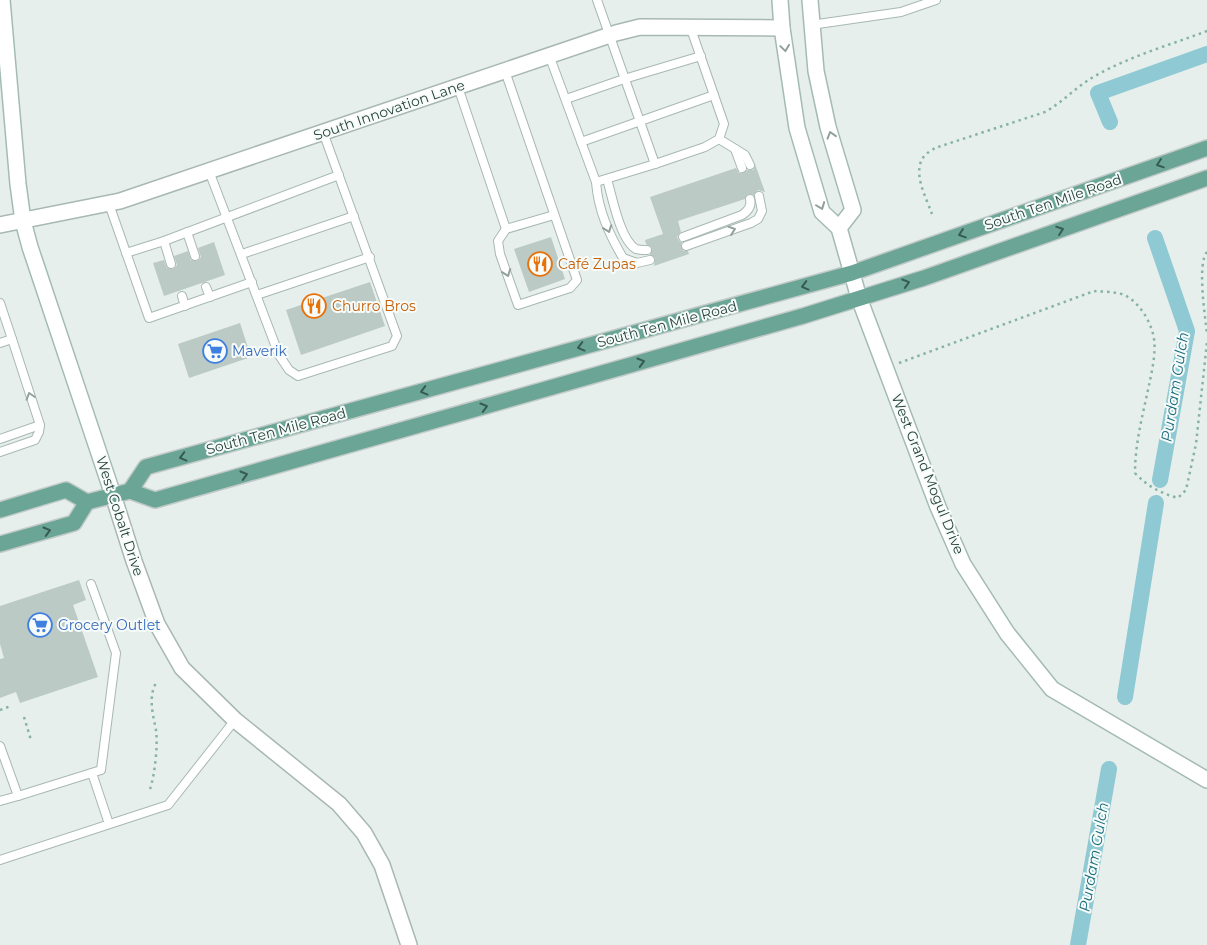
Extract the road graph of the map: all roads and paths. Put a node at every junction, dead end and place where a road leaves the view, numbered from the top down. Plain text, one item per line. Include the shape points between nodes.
1 (2, 0) edge
2 (596, 0) edge
3 (780, 0) edge
4 (810, 0) edge
5 (936, 0) edge
6 (811, 25) junction
7 (782, 28) junction
8 (691, 29) junction
9 (1207, 31) edge
10 (609, 35) junction
11 (549, 55) junction
12 (701, 56) junction
13 (505, 71) junction
14 (624, 79) junction
15 (458, 87) junction
16 (714, 95) junction
17 (566, 99) junction
18 (640, 121) junction
19 (323, 132) junction
20 (719, 139) junction
21 (581, 142) junction
22 (1207, 148) edge
23 (655, 164) junction
24 (746, 167) dead end
25 (209, 171) junction
26 (339, 175) junction
27 (1207, 178) edge
28 (607, 179) junction
29 (596, 182) junction
30 (759, 196) dead end
31 (750, 199) dead end
32 (109, 204) junction
33 (932, 214) dead end
34 (554, 215) junction
35 (354, 216) junction
36 (226, 217) junction
37 (23, 221) junction
38 (0, 225) edge
39 (839, 228) junction
40 (506, 229) junction
41 (187, 232) junction
42 (683, 237) dead end
43 (164, 241) junction
44 (686, 246) dead end
45 (647, 250) dead end
46 (1207, 252) edge
47 (126, 253) junction
48 (242, 254) junction
49 (195, 256) dead end
50 (370, 257) junction
51 (650, 260) dead end
52 (171, 264) dead end
53 (852, 273) junction
54 (252, 282) junction
55 (206, 287) dead end
56 (257, 295) junction
57 (182, 296) dead end
58 (210, 298) junction
59 (860, 298) junction
60 (0, 303) edge
61 (185, 306) junction
62 (1207, 333) edge
63 (12, 339) junction
64 (1207, 342) edge
65 (0, 343) edge
66 (891, 362) dead end
67 (40, 425) junction
68 (0, 439) edge
69 (0, 452) edge
70 (130, 491) junction
71 (112, 495) junction
72 (87, 502) junction
73 (0, 510) edge
74 (0, 544) edge
75 (91, 584) dead end
76 (156, 683) dead end
77 (12, 706) dead end
78 (0, 710) edge
79 (24, 717) dead end
80 (235, 720) junction
81 (31, 740) dead end
82 (0, 746) edge
83 (92, 773) junction
84 (1207, 780) edge
85 (150, 789) dead end
86 (18, 796) junction
87 (0, 801) edge
88 (109, 824) junction
89 (0, 860) edge
90 (409, 945) edge

1 - 37 street, West Cobalt Drive
2 - 10 lane
3 - 7 street
4 - 6 street
5 - 6 lane via 901,12
39 -> 6 street via 854,210 828,126 816,71
7 - 8 street, South Innovation Lane
7 -> 39 street via 797,128 822,212
8 - 10 street, South Innovation Lane via 640,27
8 - 12 lane
9 - 33 path via 1094,76 1045,112 934,148 924,156 919,167 920,181
10 - 11 street, South Innovation Lane
10 - 14 lane
11 - 13 street, South Innovation Lane
11 - 17 lane
12 - 14 lane
12 - 16 lane
13 - 15 street, South Innovation Lane
13 - 34 lane
14 - 17 lane
14 - 18 lane
15 - 19 street, South Innovation Lane
15 - 40 lane
16 - 18 lane
16 - 20 lane via 724,124
17 - 21 lane
18 - 21 lane
18 - 23 lane
19 - 25 street, South Innovation Lane
19 - 26 lane
20 - 23 lane
20 - 24 lane via 735,149
21 - 29 lane
22 -> 53 main road, South Ten Mile Road
23 - 28 lane
25 - 32 street, South Innovation Lane
25 - 36 lane
26 - 35 lane
26 - 36 lane
59 -> 27 main road, South Ten Mile Road
28 - 29 lane
28 - 45 lane via 623,233 637,250
29 -> 51 lane via 598,200 622,258 637,263
44 -> 30 lane via 758,219 762,211
31 - 42 lane via 748,210 742,215
32 - 37 street, South Innovation Lane
32 - 47 lane
34 - 40 lane
40 -> 34 lane via 498,241 500,254 518,305 570,288 577,280
35 - 48 lane
35 - 50 lane
36 - 41 lane
36 - 48 lane
37 - 38 street, South Innovation Lane
37 - 71 street, West Cobalt Drive
39 - 53 street, West Grand Mogul Drive
41 - 43 lane
41 - 49 lane
43 - 47 lane
43 - 52 lane
46 - 62 path via 1202,276
47 - 61 lane via 148,318
48 - 54 lane
50 - 56 lane
50 - 56 lane via 397,336 392,346 298,376 289,370 279,354
53 - 59 street, West Grand Mogul Drive
53 -> 70 main road, South Ten Mile Road via 146,467
54 - 56 lane
54 - 58 lane
55 - 58 lane
57 - 61 lane
58 - 61 lane
70 -> 59 main road, South Ten Mile Road via 155,500
59 - 84 street, West Grand Mogul Drive via 938,507 964,564 1007,633 1052,689
60 - 63 lane
63 - 65 lane
67 -> 63 lane
64 - 66 path via 1196,444 1186,490 1178,498 1145,484 1135,472 1135,456 1153,366 1154,339 1148,320 1128,297 1094,291 899,363
67 - 68 lane
67 - 69 lane via 35,440
70 - 71 main road
71 - 72 main road
71 - 80 street, West Cobalt Drive via 157,624 182,668
72 - 73 main road via 66,490
74 -> 72 main road via 74,523
75 - 83 lane via 116,653 101,770
76 - 85 path via 152,690 156,730 155,774
77 - 78 path
79 - 81 path
80 - 88 lane via 168,805
80 - 90 street, West Cobalt Drive via 339,804 364,833 382,865
82 - 86 lane
83 - 86 lane
83 - 88 lane
86 - 87 lane
88 - 89 lane

